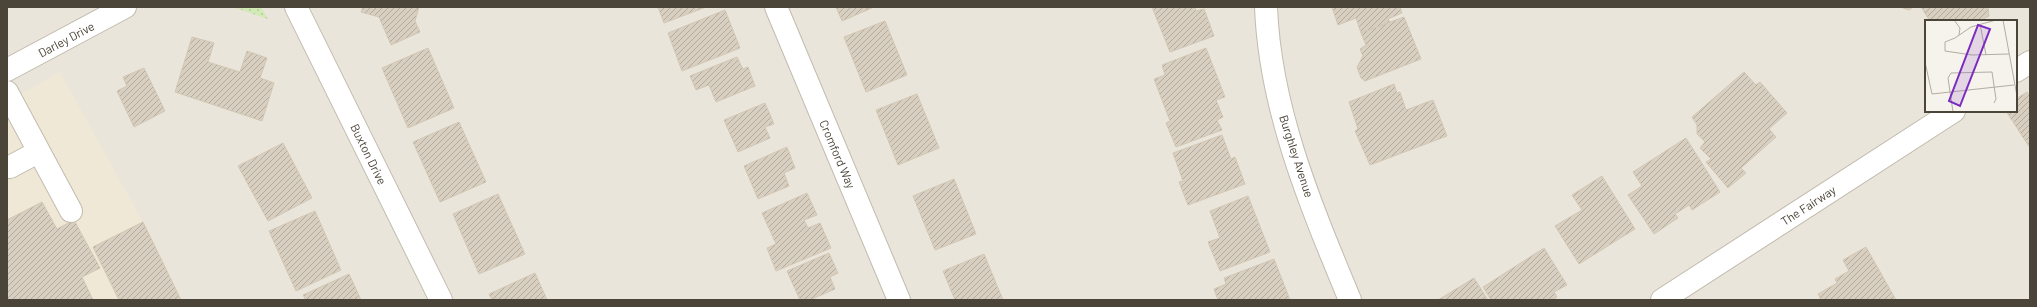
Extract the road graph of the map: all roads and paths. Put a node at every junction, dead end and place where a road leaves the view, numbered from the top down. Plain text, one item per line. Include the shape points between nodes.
1 (125, 7) edge
2 (296, 7) edge
3 (776, 7) edge
4 (1266, 7) edge
5 (2030, 62) edge
6 (7, 70) edge
7 (2017, 70) edge
8 (7, 92) edge
9 (1952, 112) edge
10 (38, 152) junction
11 (10, 167) dead end
12 (71, 211) dead end
13 (441, 300) edge
14 (899, 300) edge
15 (1350, 300) edge
16 (1662, 300) edge

1 - 6 street, Darley Drive
2 - 13 street, Buxton Drive
3 - 14 street, Cromford Way
4 - 15 street, Burghley Avenue via 1267,34 1286,130 1300,173
5 - 7 street
8 - 10 street
9 - 16 street, The Fairway
10 - 11 street
10 - 12 street

